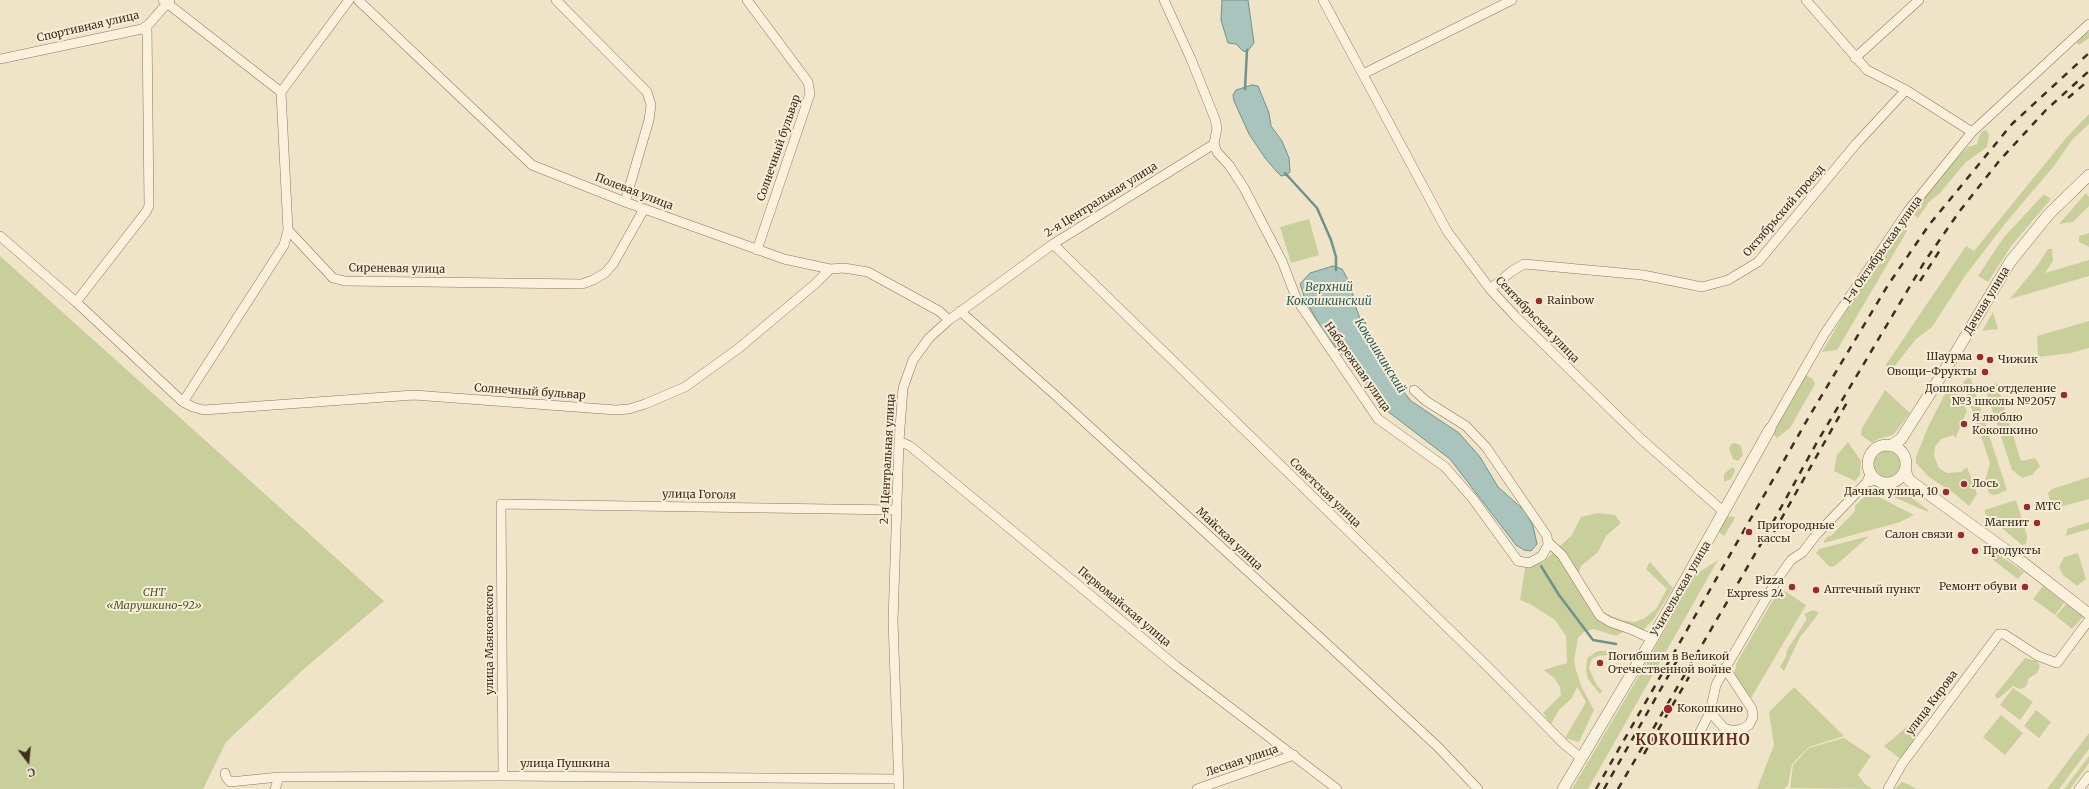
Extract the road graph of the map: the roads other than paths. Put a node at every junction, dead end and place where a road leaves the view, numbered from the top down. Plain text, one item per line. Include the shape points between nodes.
1 (349, 0) edge
2 (358, 0) edge
3 (556, 0) edge
4 (747, 0) edge
5 (1164, 0) edge
6 (1323, 0) edge
7 (1512, 0) edge
8 (1806, 0) edge
9 (1919, 0) edge
10 (167, 1) edge
11 (2089, 24) edge
12 (147, 26) junction
13 (1855, 58) junction
14 (0, 59) edge
15 (1363, 74) junction
16 (1906, 90) junction
17 (281, 92) junction
18 (1972, 132) junction
19 (1214, 144) junction
20 (2089, 175) edge
21 (624, 202) junction
22 (644, 209) junction
23 (288, 230) junction
24 (0, 236) edge
25 (1053, 244) junction
26 (757, 250) junction
27 (830, 268) junction
28 (1490, 289) junction
29 (76, 302) junction
30 (960, 311) junction
31 (949, 320) junction
32 (1414, 390) dead end
33 (183, 402) junction
34 (1770, 429) joint
35 (1902, 439) junction
36 (899, 441) junction
37 (1890, 446) junction
38 (1902, 452) junction
39 (1904, 477) junction
40 (1872, 478) junction
41 (501, 504) joint
42 (897, 510) junction
43 (1724, 512) junction
44 (1547, 545) junction
45 (2089, 614) edge
46 (2089, 620) edge
47 (1652, 639) junction
48 (1725, 668) junction
49 (1710, 712) junction
50 (1696, 738) dead end
51 (1294, 755) junction
52 (1582, 758) junction
53 (225, 773) dead end
54 (503, 776) junction
55 (2089, 776) edge
56 (279, 777) junction
57 (899, 779) junction
58 (275, 789) edge
59 (899, 789) edge
60 (1198, 789) edge
61 (1337, 789) edge
62 (1478, 789) edge
63 (1563, 789) edge
64 (1888, 789) edge
65 (2079, 789) edge

1 - 17 street
2 - 21 street, Полевая улица via 532,165
3 - 21 street via 647,92 651,105 649,120
4 - 26 street, Солнечный бульвар via 808,82 810,94
5 - 19 street via 1215,119 1217,128
6 - 15 street, Сентябрьская улица
7 - 15 street
8 - 13 street
9 - 13 street
10 - 12 street, Спортивная улица
10 - 17 street
11 - 18 street, 1-я Октябрьская улица
12 - 14 street, Спортивная улица
12 - 29 street via 149,206
13 - 16 street via 1867,70
15 - 28 street, Сентябрьская улица via 1447,230
16 - 18 street
16 - 28 street, Октябрьский проезд via 1856,144 1758,262 1728,280 1702,287 1643,275 1524,264
17 - 23 street
18 - 34 street, 1-я Октябрьская улица via 1885,243 1825,333
19 - 25 street, 2-я Центральная улица
19 - 44 street, Набережная улица via 1217,152 1244,188 1282,261 1297,300 1378,419 1438,460 1452,473 1518,561 1535,561 1542,556
20 - 35 street, Дачная улица via 2049,214 2010,262
21 - 22 street, Полевая улица
22 - 23 street, Сиреневая улица via 609,268 593,280 582,284 345,281 333,278
22 - 26 street, Полевая улица
23 - 33 street via 282,249
24 - 29 street
25 - 30 street, 2-я Центральная улица
25 - 52 street, Советская улица via 1564,744
26 - 27 street, Полевая улица via 796,262
27 - 31 street, Полевая улица via 868,272 939,311
27 - 33 street, Солнечный бульвар via 815,284 739,348 685,387 629,409 414,395 204,410
28 - 43 street, Сентябрьская улица via 1635,433
29 - 33 street
30 - 31 street, 2-я Центральная улица
30 - 62 street, Майская улица via 1325,642 1438,747
31 - 36 street, 2-я Центральная улица via 929,338 913,360 903,388
32 - 44 street via 1426,401 1461,422 1483,444 1547,536
34 - 43 street, 1-я Октябрьская улица
35 - 37 street, Дачная улица
35 - 38 street
36 - 42 street, 2-я Центральная улица
36 - 51 street, Первомайская улица via 916,451 1186,675
37 - 38 street
37 - 40 street via 1882,446 1872,453 1868,464
38 - 39 street via 1906,459
39 - 40 street via 1887,483
39 - 45 street via 2032,569
40 - 48 street via 1816,535 1803,552 1786,565
41 - 42 street, улица Гоголя
41 - 54 street, улица Маяковского
42 - 57 street, 2-я Центральная улица via 893,621
43 - 47 street, Учительская улица
44 - 47 street via 1562,555 1600,616
46 - 64 street, улица Кирова via 2057,663 2038,656 2004,634 1999,634 1902,764
47 - 52 street, Учительская улица
48 - 49 street via 1716,685
48 - 49 street via 1752,709 1753,716 1749,725 1733,731 1724,728
49 - 50 street
51 - 60 street, Лесная улица
51 - 61 street, Первомайская улица
52 - 63 street, Учительская улица
53 - 56 street, улица Пушкина via 230,782
54 - 56 street, улица Пушкина
54 - 57 street, улица Пушкина
55 - 65 street
56 - 58 street
57 - 59 street, 2-я Центральная улица

